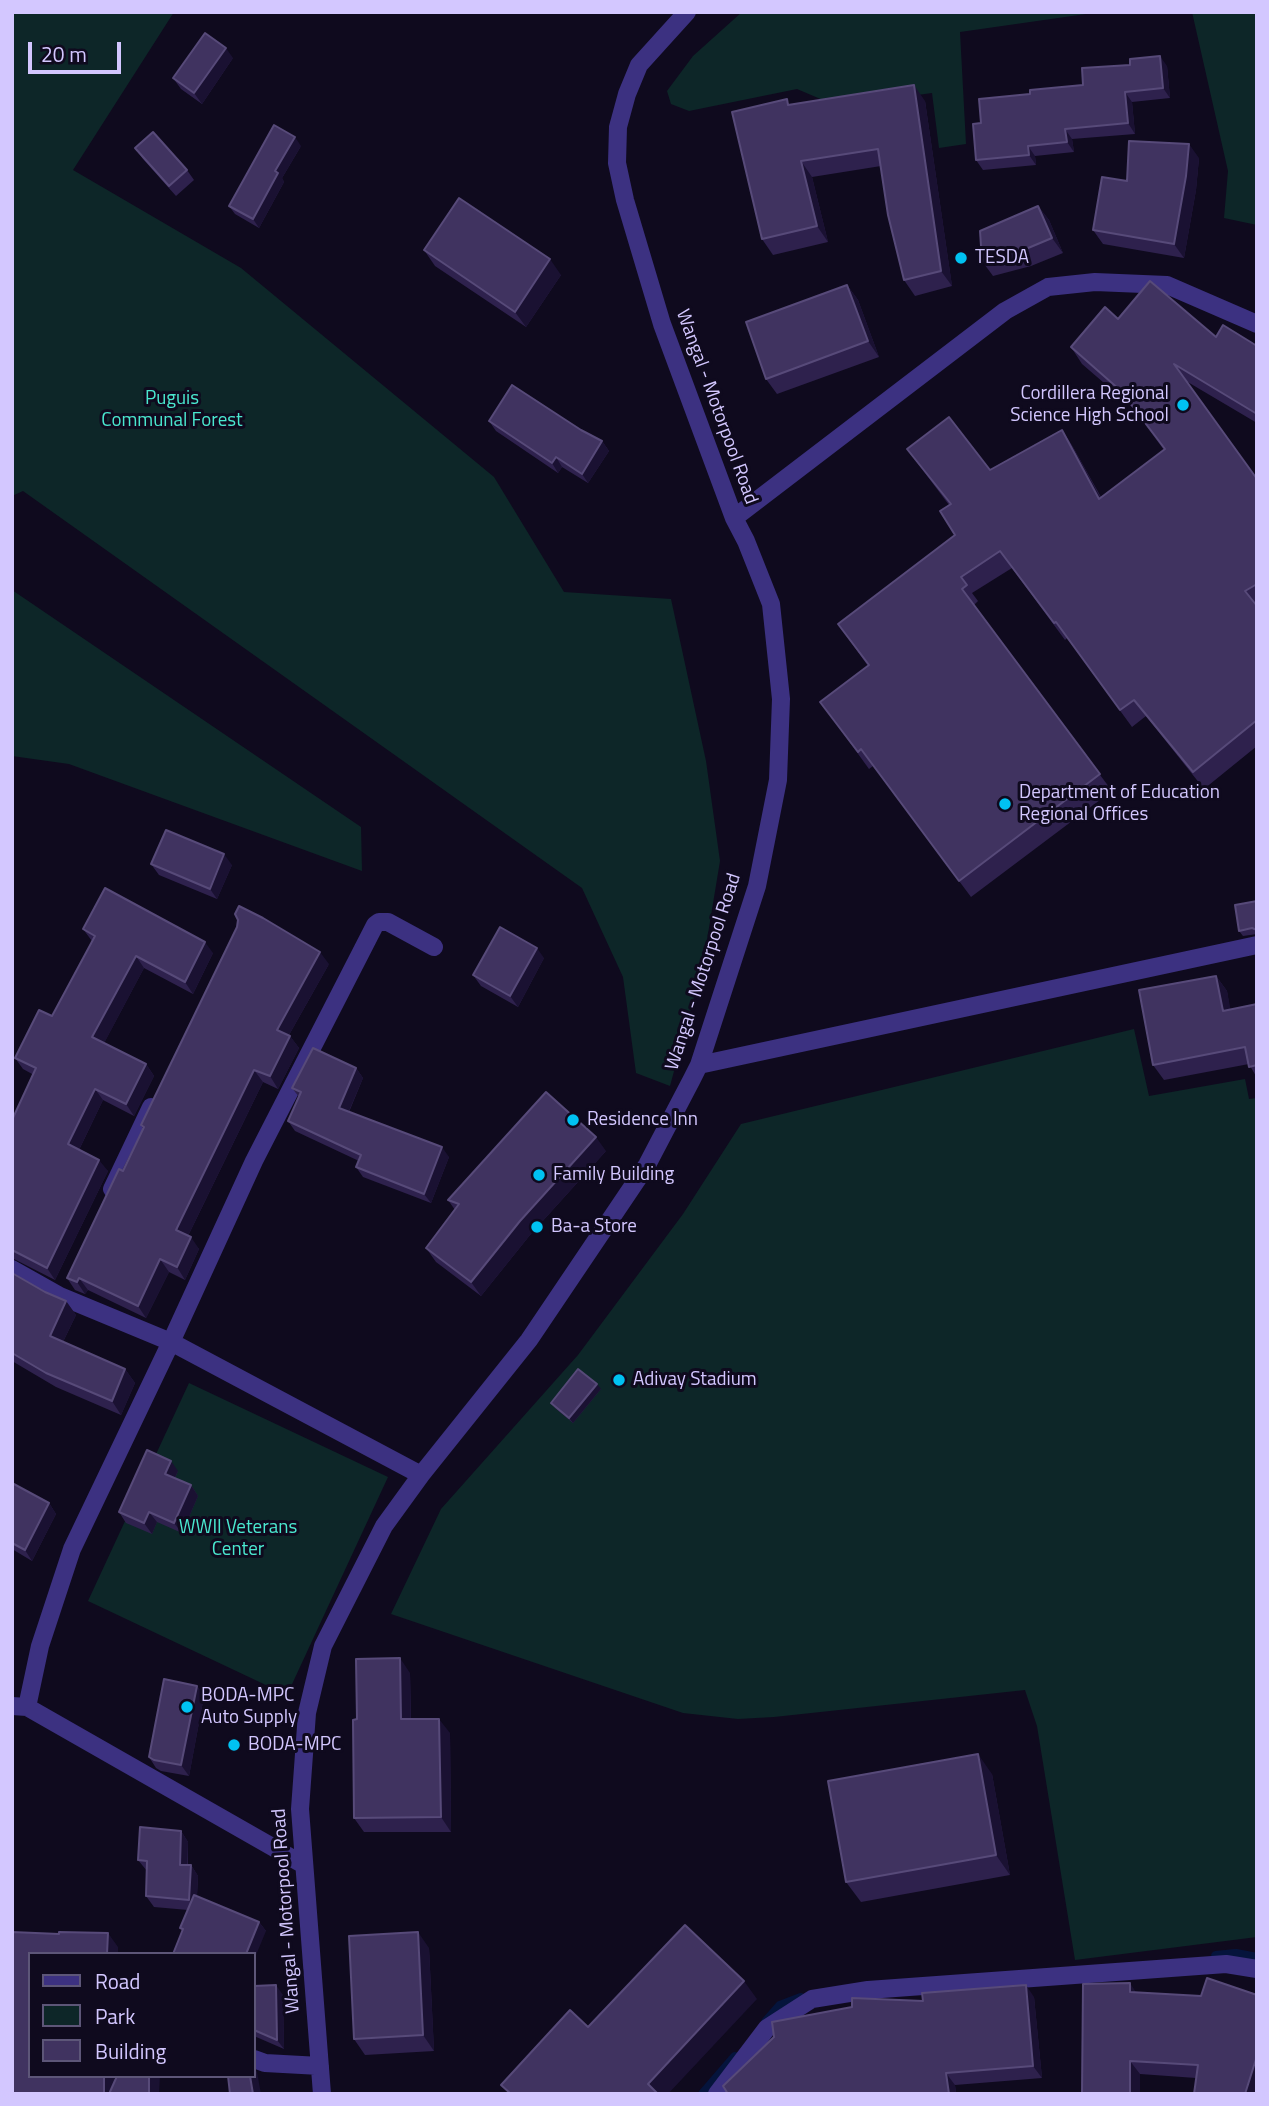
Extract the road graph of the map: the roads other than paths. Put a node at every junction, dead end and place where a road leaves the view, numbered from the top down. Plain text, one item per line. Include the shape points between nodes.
1 (687, 12) edge
2 (1257, 324) edge
3 (734, 519) junction
4 (1257, 945) edge
5 (434, 947) dead end
6 (699, 1065) junction
7 (157, 1096) edge
8 (102, 1209) edge
9 (12, 1269) edge
10 (171, 1342) junction
11 (422, 1475) junction
12 (20, 1707) edge
13 (304, 1865) junction
14 (1257, 1969) edge
15 (256, 2060) edge
16 (320, 2066) junction
17 (322, 2094) edge
18 (717, 2094) edge

1 - 3 street, Wangal - Motorpool Road via 639,65 618,127 617,163 662,324
2 - 3 street via 1167,285 1095,282 1048,287 1005,311
3 - 6 street, Wangal - Motorpool Road via 771,604 781,699 778,780 757,886
4 - 6 street
5 - 10 street via 388,922 375,925 260,1149
6 - 11 street, Wangal - Motorpool Road via 647,1165 529,1340
7 - 8 street
9 - 10 street
10 - 11 street
10 - 12 street via 72,1549
11 - 13 street, Wangal - Motorpool Road via 384,1526 323,1646 307,1713 300,1809
12 - 13 street
13 - 16 street, Wangal - Motorpool Road
14 - 18 street via 1226,1964 868,1990 812,1999 767,2028
15 - 16 street
16 - 17 street, Wangal - Motorpool Road

